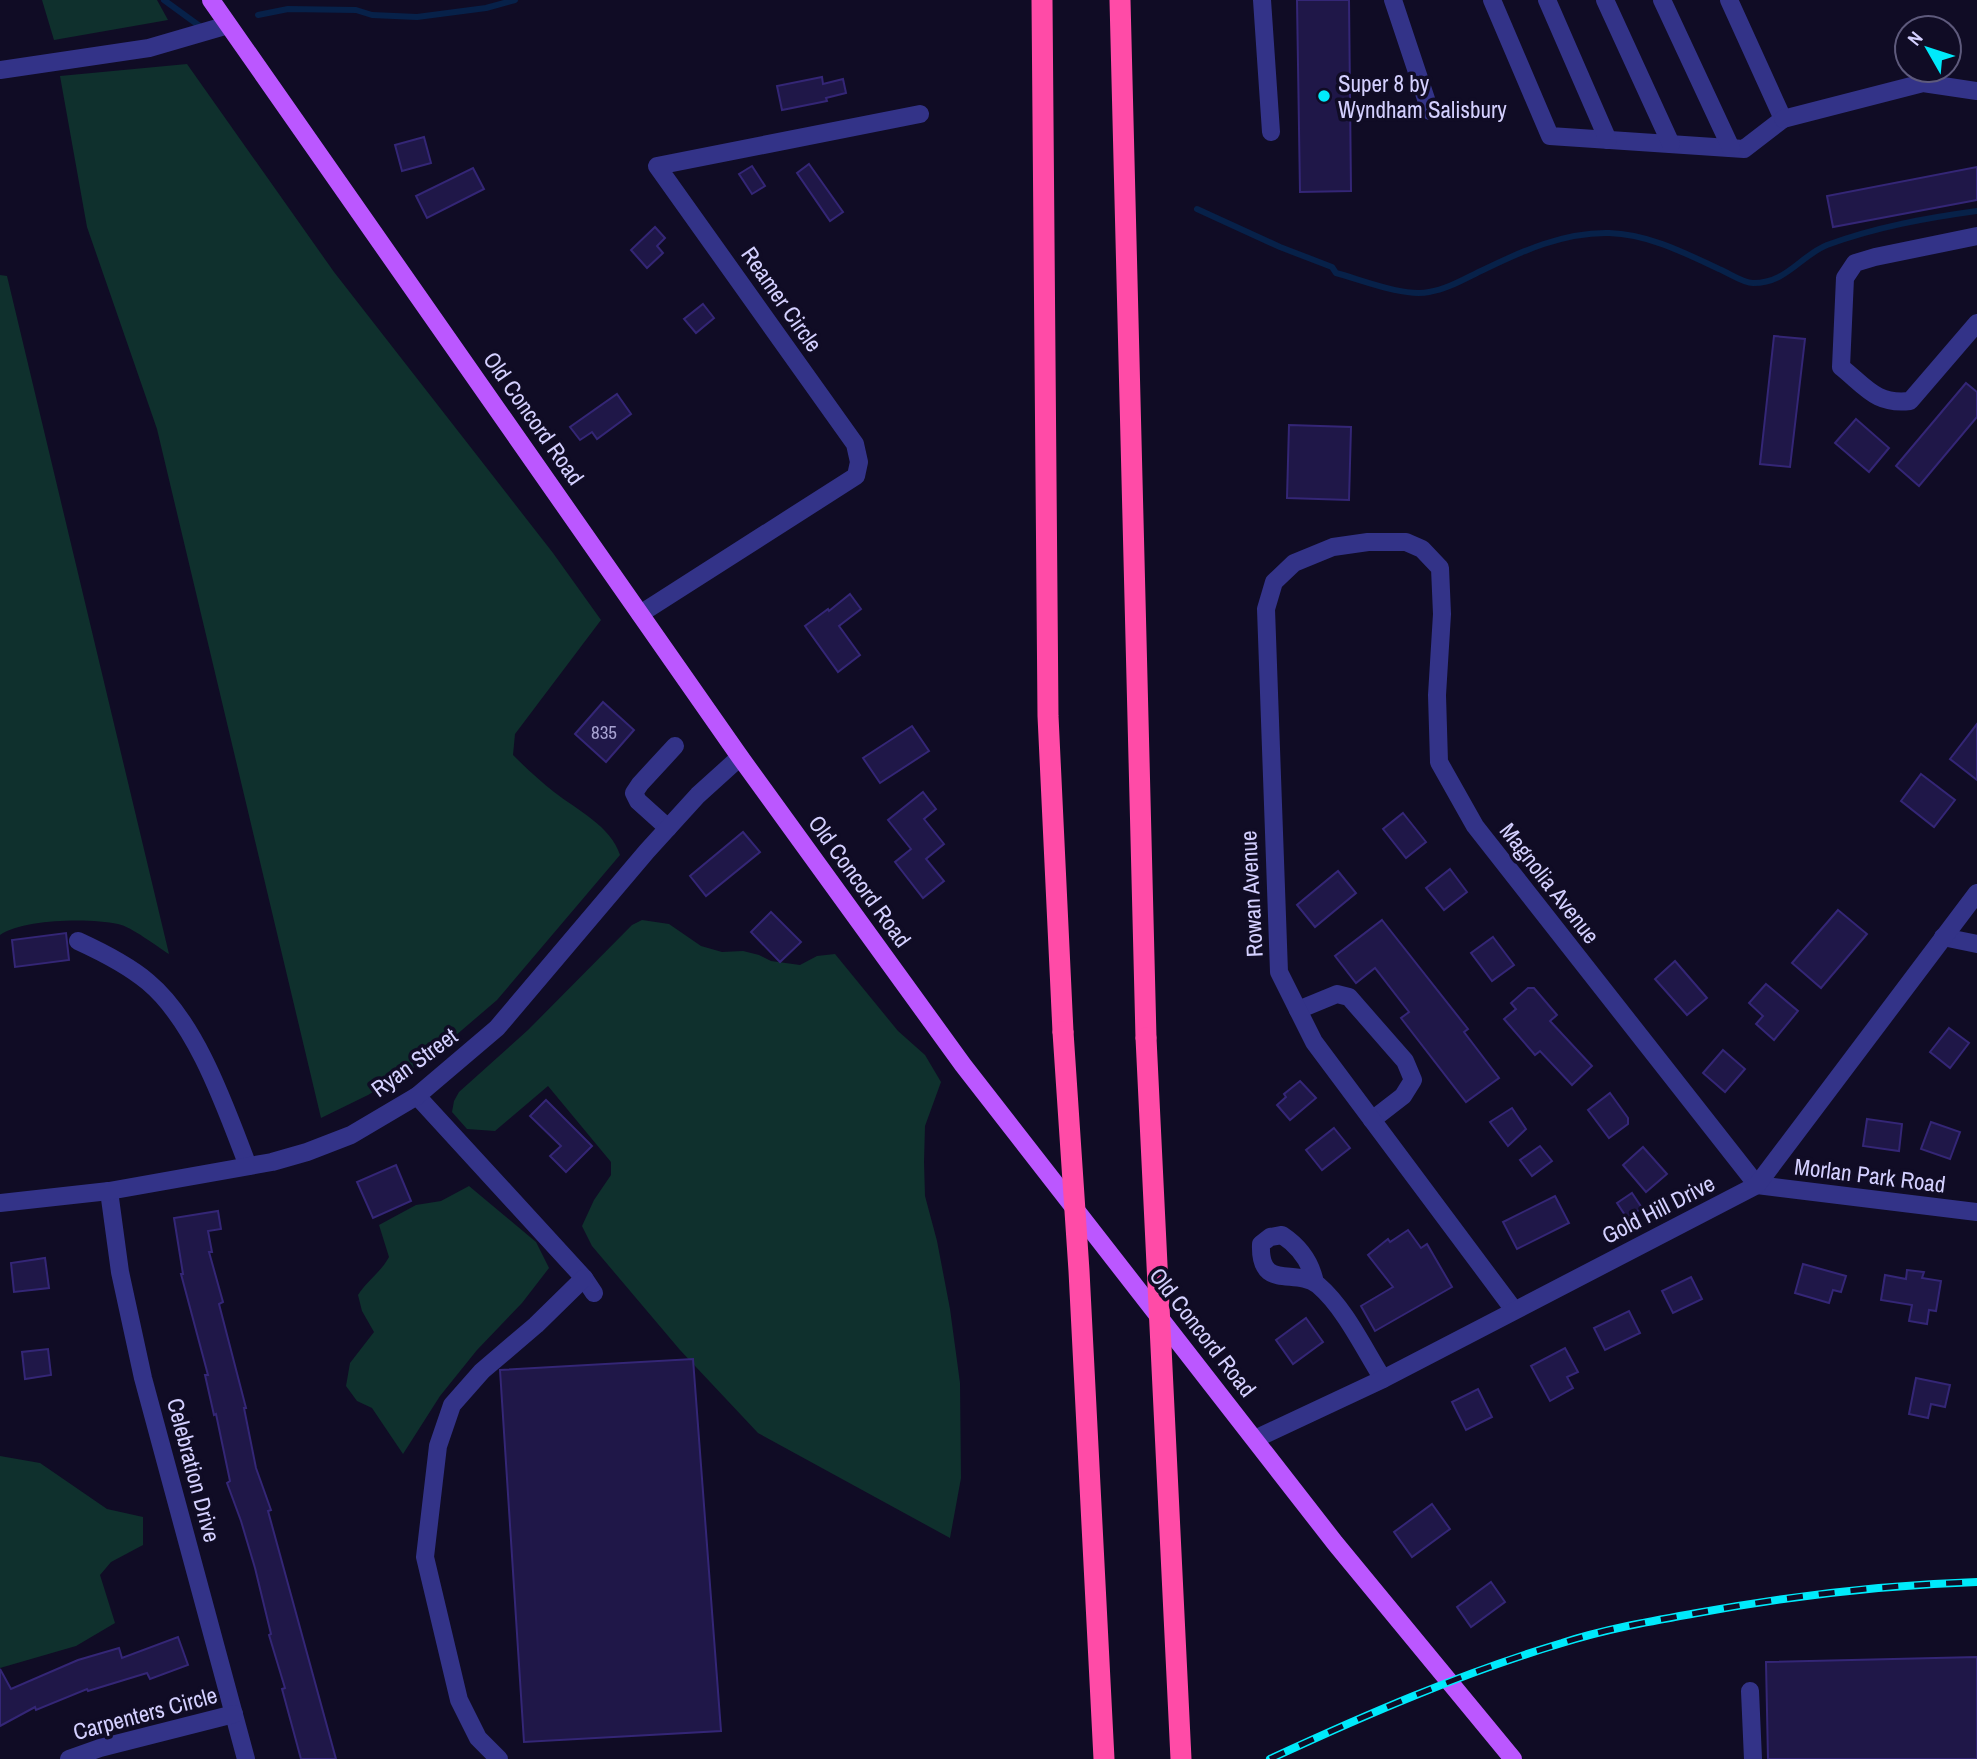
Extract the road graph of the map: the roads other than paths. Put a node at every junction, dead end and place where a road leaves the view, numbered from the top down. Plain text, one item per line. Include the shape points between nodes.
1 (211, 0) edge
2 (1042, 0) edge
3 (1120, 0) edge
4 (1262, 0) edge
5 (1393, 0) edge
6 (1492, 0) edge
7 (1547, 0) edge
8 (1605, 0) edge
9 (1662, 0) edge
10 (1729, 0) edge
11 (228, 25) junction
12 (0, 70) edge
13 (1977, 91) edge
14 (1430, 111) dead end
15 (920, 114) dead end
16 (1783, 119) junction
17 (1271, 132) dead end
18 (1608, 140) junction
19 (1671, 144) junction
20 (1731, 148) junction
21 (1977, 236) edge
22 (1977, 323) edge
23 (1436, 563) joint
24 (640, 614) junction
25 (675, 746) dead end
26 (740, 757) junction
27 (668, 828) junction
28 (1977, 893) edge
29 (1943, 937) junction
30 (78, 941) dead end
31 (1977, 944) edge
32 (1298, 1010) junction
33 (417, 1096) junction
34 (1372, 1120) junction
35 (248, 1166) junction
36 (1757, 1185) junction
37 (109, 1191) junction
38 (0, 1203) edge
39 (1977, 1212) edge
40 (1315, 1283) dead end
41 (1514, 1310) junction
42 (1383, 1379) junction
43 (1255, 1439) junction
44 (1750, 1691) dead end
45 (234, 1714) junction
46 (69, 1759) edge
47 (246, 1759) edge
48 (499, 1759) edge
49 (1104, 1759) edge
50 (1181, 1759) edge
51 (1513, 1759) edge
52 (1753, 1759) edge

1 - 11 main road, Old Concord Road
2 - 49 highway, bridge via 1048,716
3 - 50 highway, bridge via 1146,1038
4 - 17 street
5 - 14 street
6 - 18 street via 1550,136
7 - 18 street
8 - 19 street
9 - 20 street
10 - 16 street
11 - 12 street via 149,48
11 - 24 main road, Old Concord Road
13 - 16 street via 1923,83
15 - 24 street, Reamer Circle via 657,166 855,444 859,462 856,476
16 - 20 street via 1744,149
18 - 19 street
19 - 20 street
21 - 22 street via 1855,263 1845,278 1841,367 1882,400 1910,401
23 - 32 street, Rowan Avenue via 1406,542 1368,542 1333,547 1294,563 1274,582 1266,609 1279,972
23 - 36 street, Magnolia Avenue via 1442,614 1439,762 1475,826
24 - 26 main road, Old Concord Road
25 - 27 street via 634,793
26 - 27 street, Ryan Street
26 - 43 main road, Old Concord Road via 963,1065
27 - 33 street, Ryan Street via 497,1028
28 - 29 street, Gold Hill Drive
29 - 31 street
29 - 36 street, Gold Hill Drive
30 - 35 street via 141,977 171,1007 224,1102
32 - 34 street, Rowan Avenue via 1314,1042
32 - 34 street via 1337,994 1349,996 1405,1060 1413,1080 1403,1096
33 - 35 street, Ryan Street via 351,1135 307,1152
33 - 48 street via 589,1285 482,1371 452,1405 438,1446 425,1557 459,1700 478,1738
34 - 41 street, Rowan Avenue
35 - 37 street, Ryan Street
36 - 39 street, Morlan Park Road
36 - 41 street, Gold Hill Drive
37 - 38 street, Ryan Street
37 - 45 street, Celebration Drive via 120,1272 143,1378
40 - 42 street via 1337,1305
41 - 42 street, Gold Hill Drive
42 - 43 street, Gold Hill Drive
43 - 51 main road, Old Concord Road
44 - 52 street
45 - 46 street, Carpenters Circle
45 - 47 street, Celebration Drive

